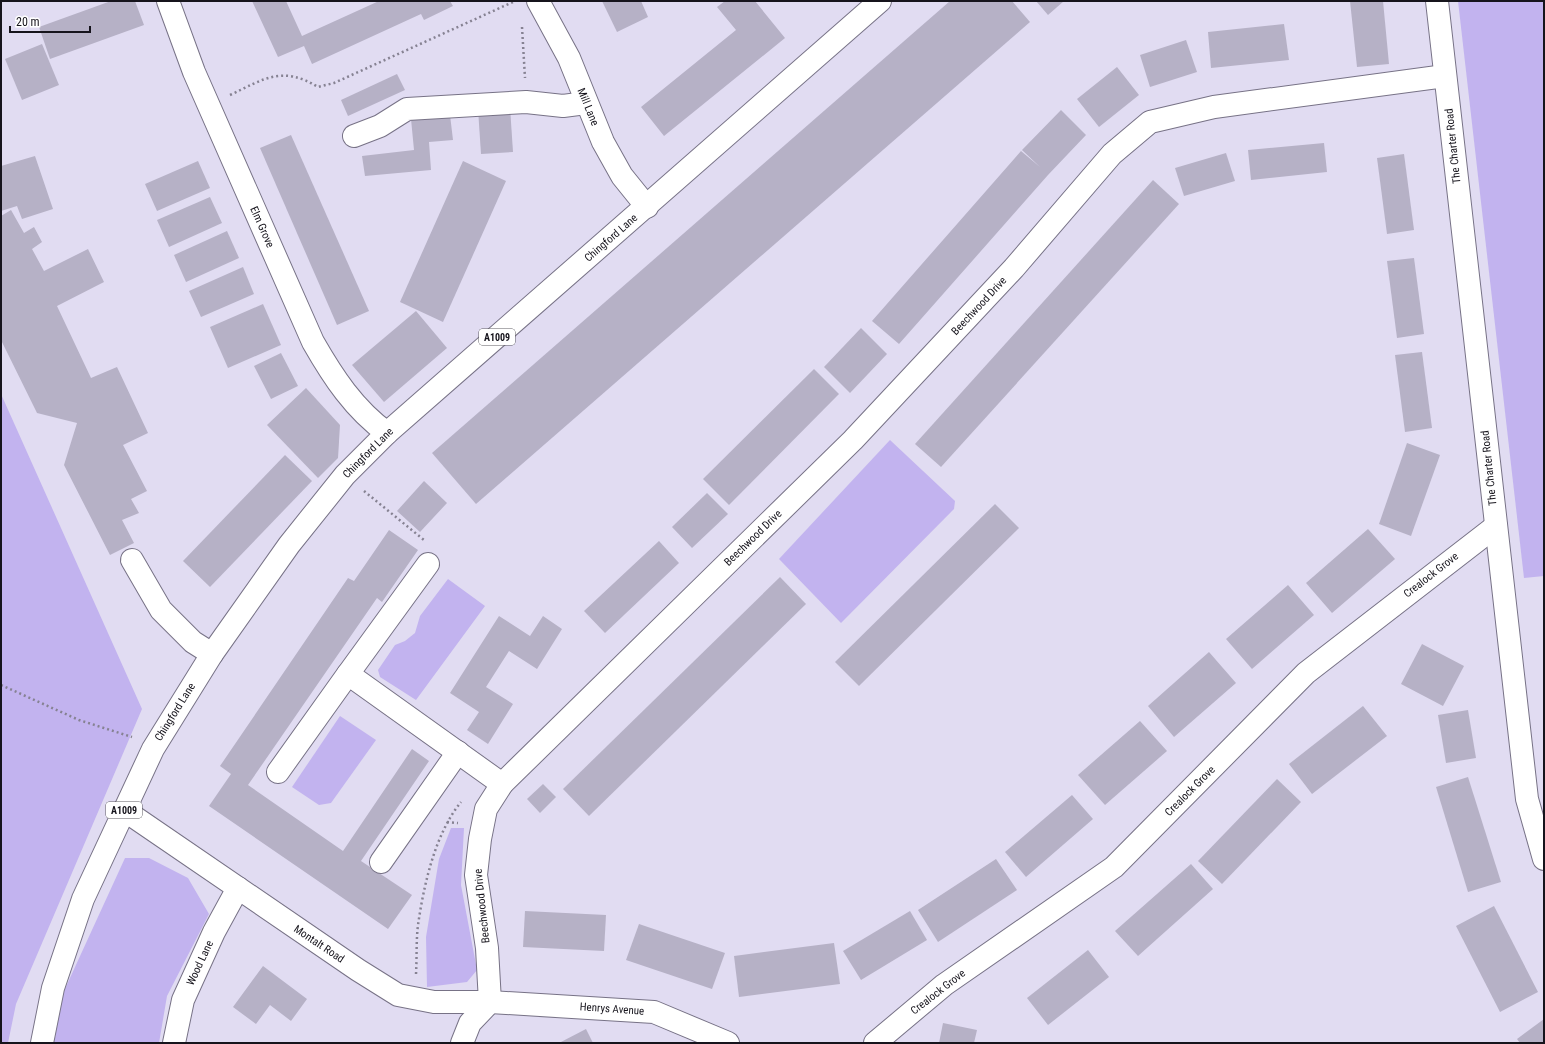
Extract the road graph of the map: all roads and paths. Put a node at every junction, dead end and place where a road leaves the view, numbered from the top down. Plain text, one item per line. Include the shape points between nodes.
1 (168, 1) edge
2 (514, 1) edge
3 (538, 1) edge
4 (880, 1) edge
5 (1437, 1) edge
6 (516, 8) dead end
7 (520, 22) dead end
8 (1445, 76) junction
9 (526, 102) junction
10 (586, 103) junction
11 (209, 104) junction
12 (354, 136) dead end
13 (647, 206) junction
14 (387, 433) junction
15 (360, 488) dead end
16 (1496, 526) junction
17 (132, 560) dead end
18 (428, 564) joint
19 (212, 654) junction
20 (348, 674) junction
21 (1, 686) edge
22 (138, 740) dead end
23 (458, 752) junction
24 (278, 772) dead end
25 (494, 778) junction
26 (124, 810) junction
27 (1544, 859) edge
28 (381, 862) dead end
29 (238, 888) junction
30 (415, 998) junction
31 (490, 1002) junction
32 (42, 1043) edge
33 (174, 1043) edge
34 (462, 1043) edge
35 (728, 1043) edge
36 (875, 1043) edge

1 - 11 street, Elm Grove via 194,72
2 - 6 path
2 - 11 path via 334,83 318,86 305,79 284,74 267,78
3 - 10 street, Mill Lane via 569,58
4 - 13 street, Chingford Lane / A1009
5 - 8 street, The Charter Road
7 - 9 path via 523,28
8 - 16 street, The Charter Road
8 - 25 street, Beechwood Drive via 1214,107 1150,122 1112,154 1014,268 853,440
9 - 10 street via 563,106
9 - 12 street via 407,108 380,126
10 - 13 street, Mill Lane via 603,142 622,176
11 - 14 street, Elm Grove via 313,342 333,377 357,407
13 - 14 street, Chingford Lane / A1009
14 - 19 street, Chingford Lane / A1009 via 345,475 289,545
15 - 18 path via 434,549
16 - 27 street, The Charter Road via 1527,799
16 - 36 street, Crealock Grove via 1306,673 1114,868 944,985
17 - 19 street via 161,610 193,642
18 - 20 street
19 - 26 street, Chingford Lane / A1009 via 153,749
20 - 23 street
20 - 24 street
21 - 22 path via 79,720 121,732
23 - 25 street
23 - 28 street
25 - 30 path via 450,815 435,853 418,926
25 - 31 street, Beechwood Drive via 480,839 476,875 487,948
26 - 29 street, Montalt Road
26 - 32 street, Chingford Lane / A1009 via 83,899 53,988
29 - 30 street, Montalt Road via 398,995
29 - 33 street, Wood Lane via 214,932 183,1000
30 - 31 street, Montalt Road via 434,1002
31 - 34 street via 470,1023
31 - 35 street, Henrys Avenue via 654,1012

